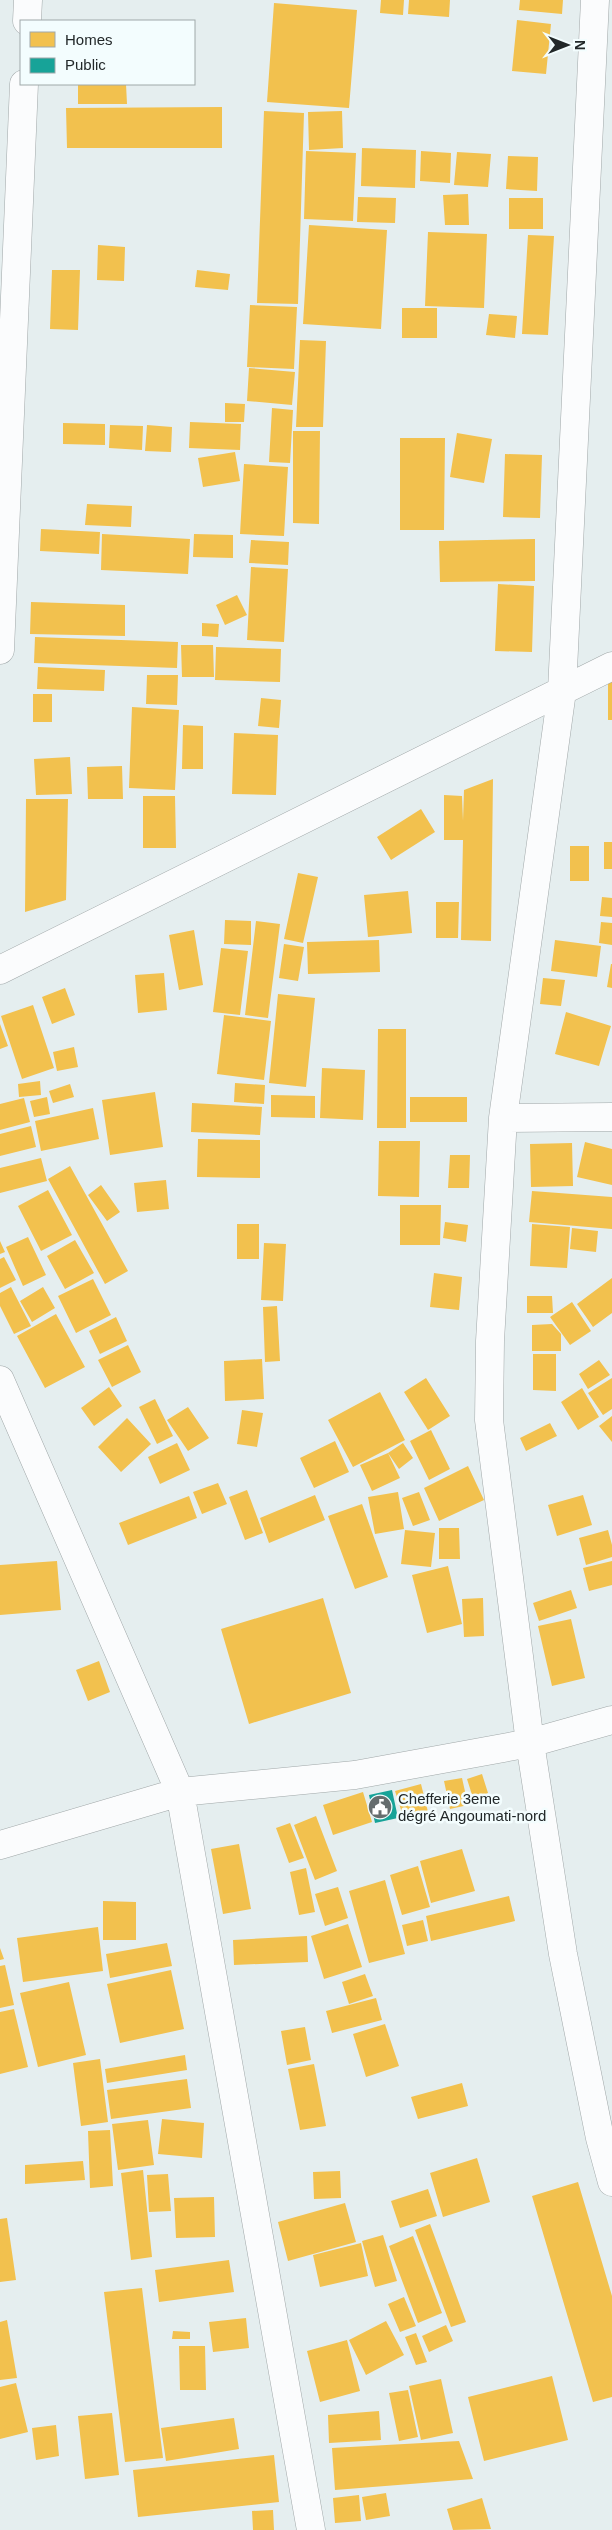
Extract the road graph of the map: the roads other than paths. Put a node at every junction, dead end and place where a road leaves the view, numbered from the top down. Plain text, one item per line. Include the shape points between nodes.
1 (28, 0) edge
2 (596, 0) edge
3 (27, 20) edge
4 (24, 85) edge
5 (0, 650) edge
6 (612, 666) edge
7 (562, 691) junction
8 (0, 970) edge
9 (612, 1117) edge
10 (503, 1118) junction
11 (0, 1380) edge
12 (612, 1720) edge
13 (530, 1742) junction
14 (180, 1792) junction
15 (0, 1845) edge
16 (612, 2182) edge
17 (311, 2530) edge

1 - 3 street
2 - 7 street
4 - 5 street
6 - 7 street
7 - 8 street
7 - 10 street
9 - 10 street
10 - 13 street via 490,1342 489,1420
11 - 14 street
12 - 13 street
13 - 14 street via 355,1775
13 - 16 street via 563,1954
14 - 15 street
14 - 17 street

